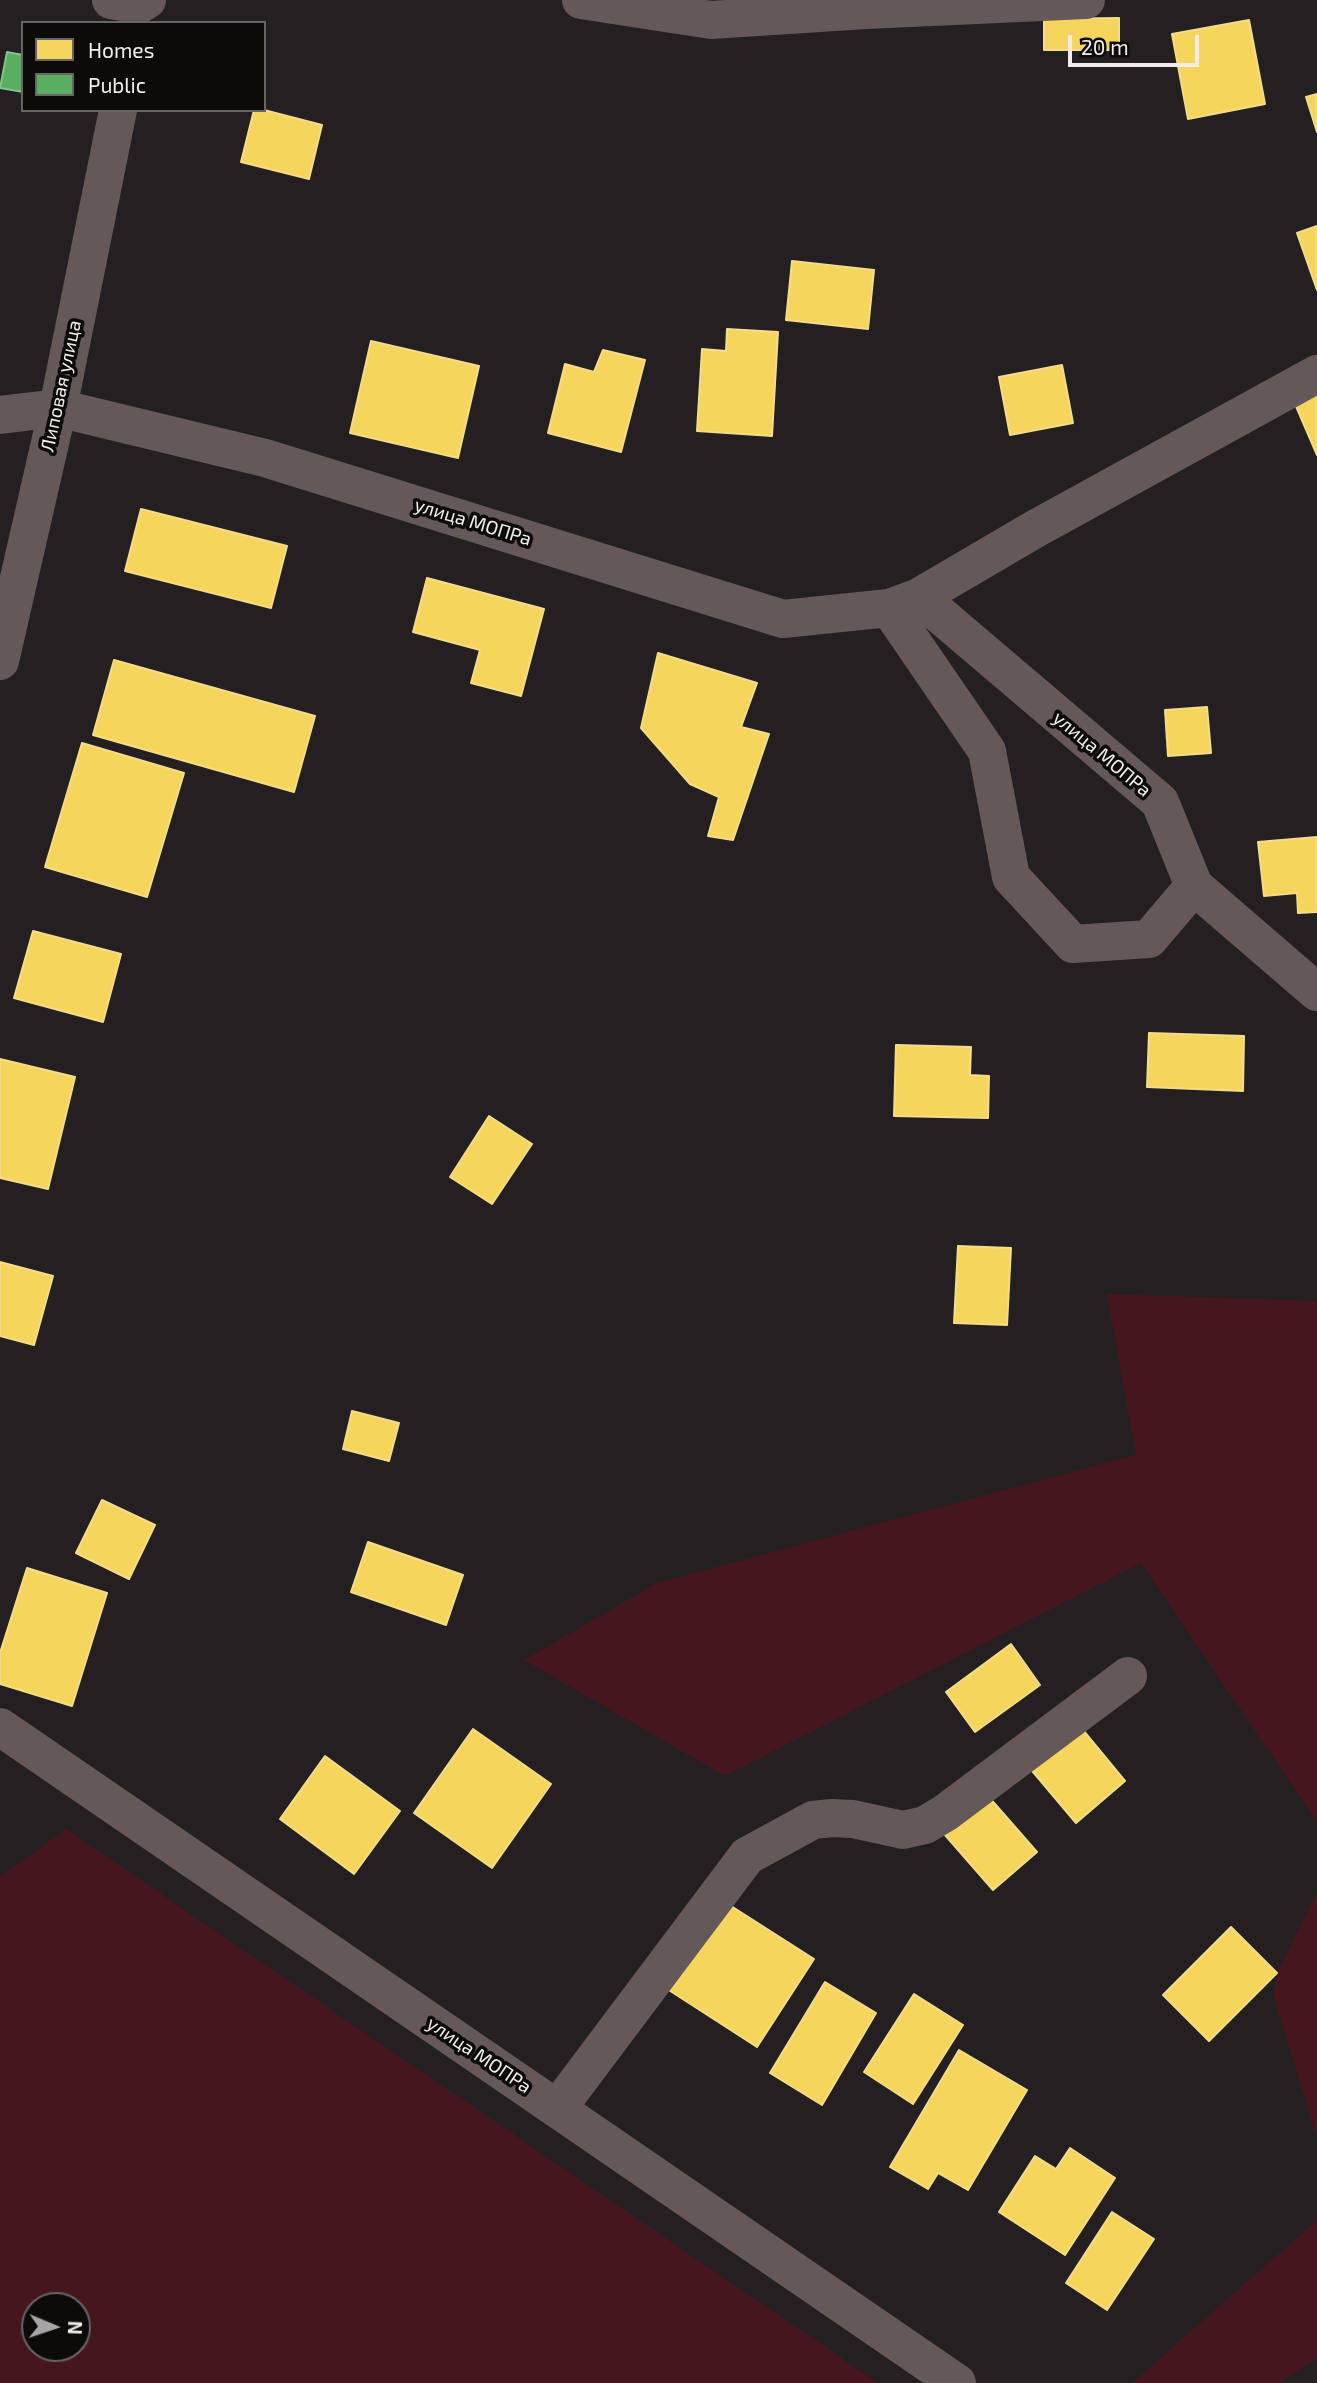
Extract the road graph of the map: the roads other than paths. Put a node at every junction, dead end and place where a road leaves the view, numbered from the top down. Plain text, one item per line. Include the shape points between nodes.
1 (581, 0) edge
2 (1086, 0) edge
3 (781, 8) edge
4 (118, 112) edge
5 (1317, 374) edge
6 (58, 408) junction
7 (0, 415) edge
8 (904, 603) junction
9 (0, 661) edge
10 (1194, 886) junction
11 (1317, 992) edge
12 (1128, 1676) dead end
13 (0, 1727) edge
14 (558, 2109) junction
15 (957, 2383) edge

1 - 3 street via 711,20
2 - 3 street
4 - 6 street, Липовая улица
5 - 8 street, улица МОПРа
6 - 7 street
6 - 8 street, улица МОПРа via 265,458 783,618
6 - 9 street, Липовая улица
8 - 10 street, улица МОПРа via 1160,802
8 - 10 street via 988,751 1012,877 1073,944 1149,939
10 - 11 street
12 - 14 street via 925,1825 903,1830 853,1819 813,1820 747,1856
13 - 14 street, улица МОПРа
14 - 15 street, улица МОПРа

